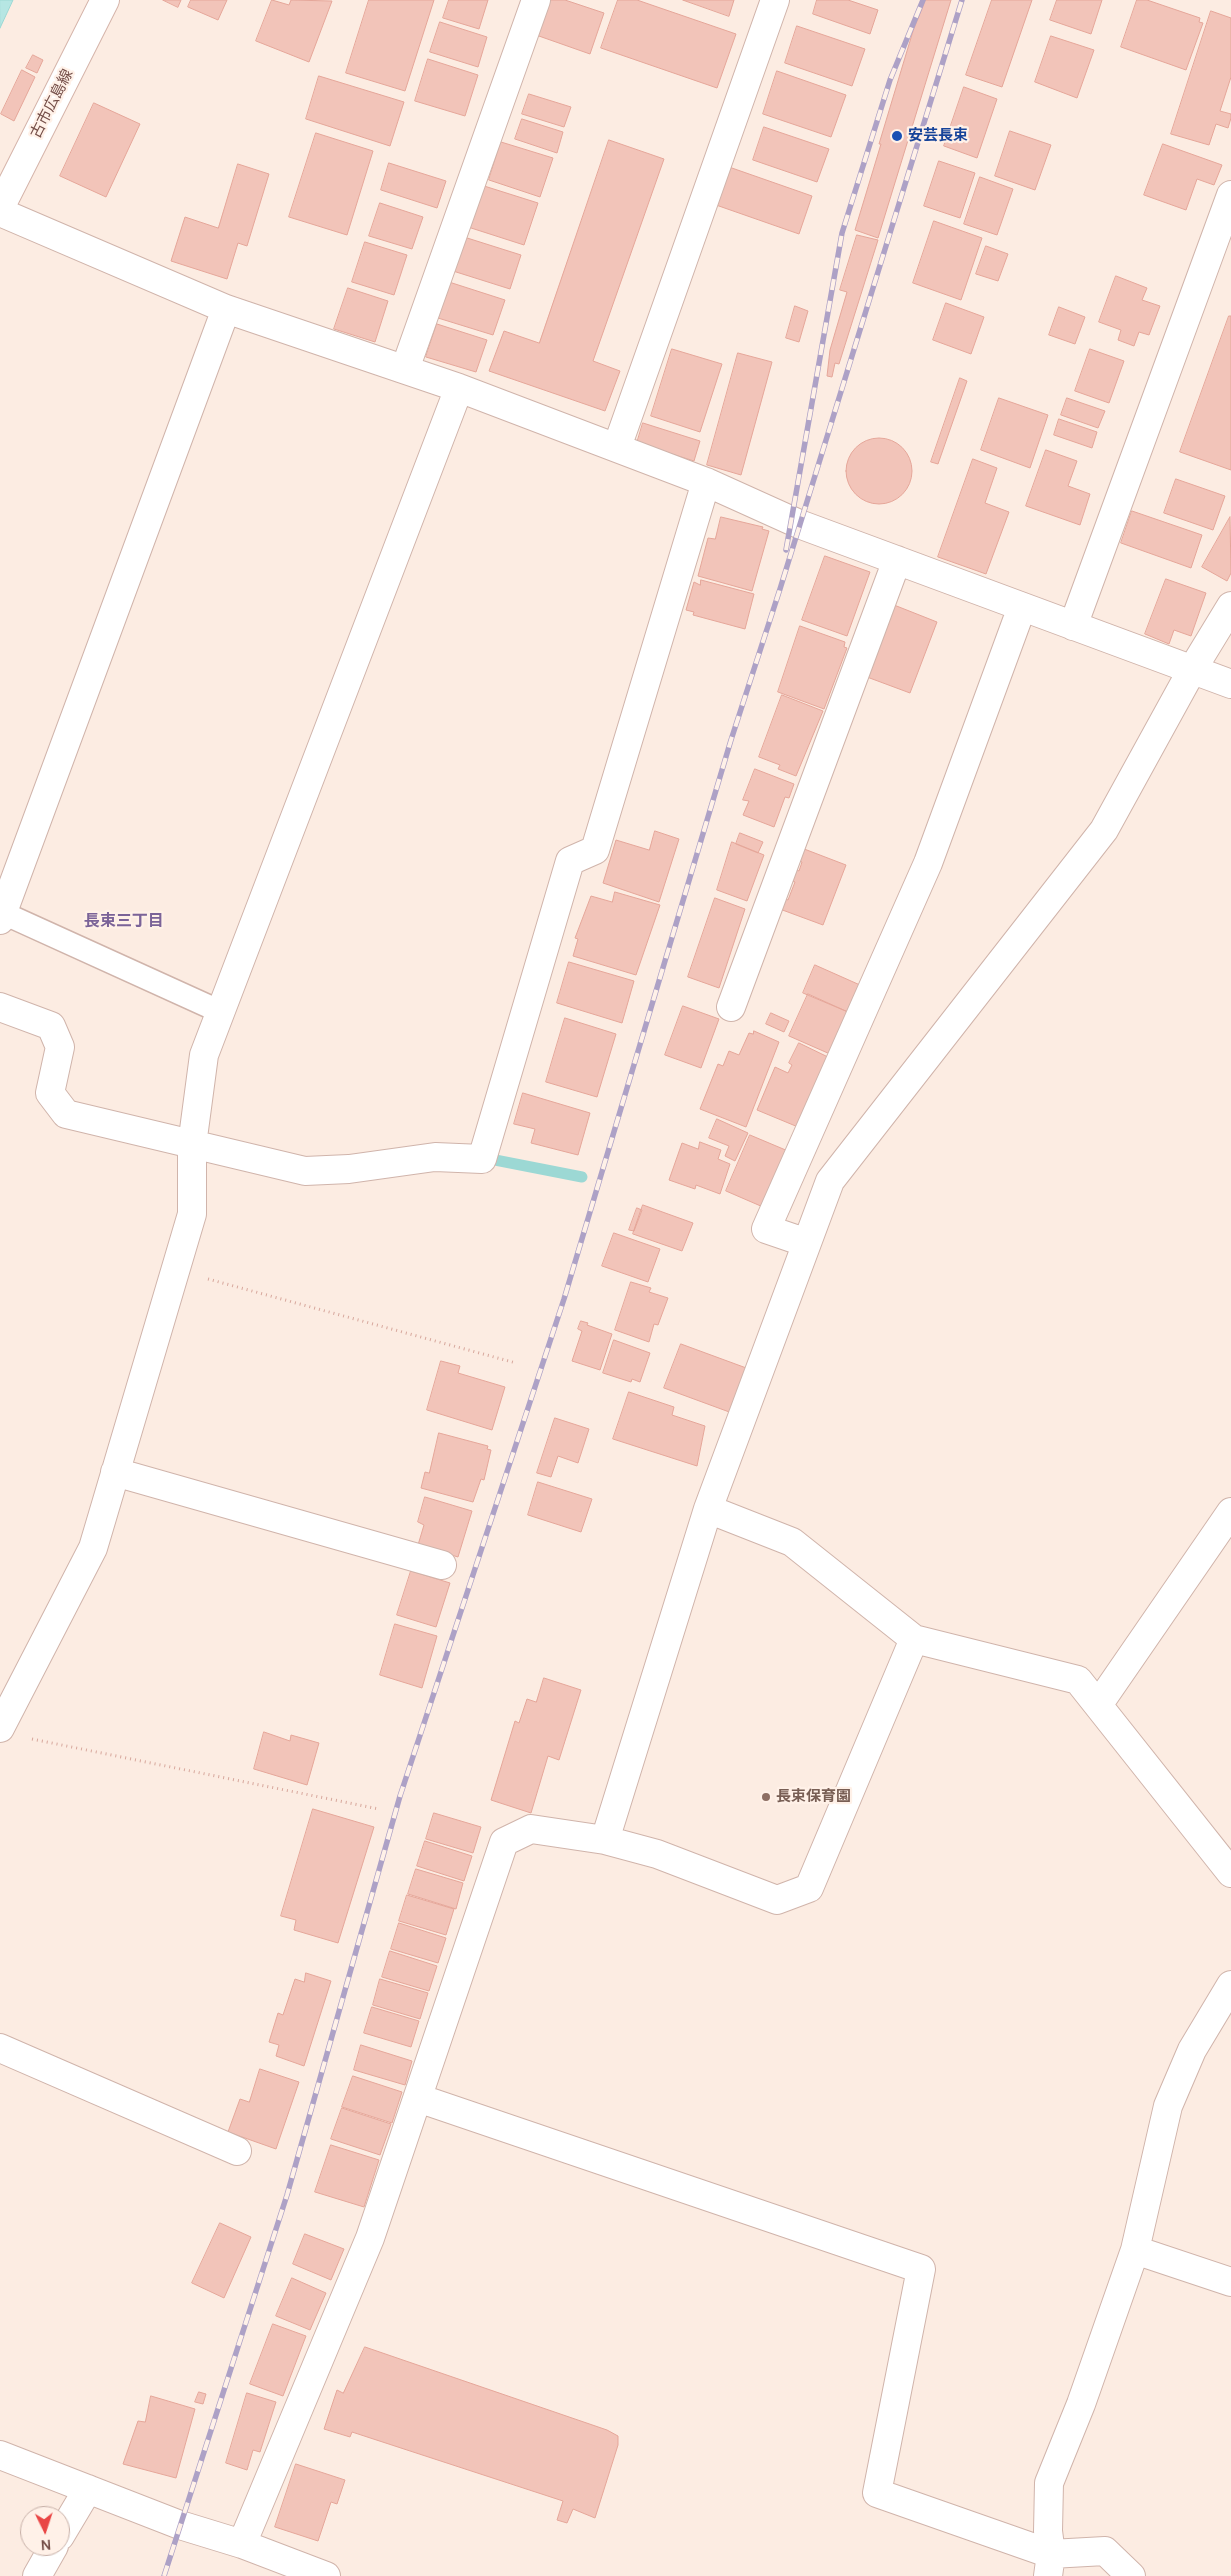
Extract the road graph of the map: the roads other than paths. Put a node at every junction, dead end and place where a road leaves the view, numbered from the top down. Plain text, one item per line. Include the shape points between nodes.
1 (105, 0) edge
2 (536, 0) edge
3 (775, 0) edge
4 (1231, 195) edge
5 (0, 210) edge
6 (226, 309) junction
7 (405, 369) junction
8 (459, 388) junction
9 (617, 447) junction
10 (706, 482) junction
11 (896, 560) junction
12 (1231, 606) edge
13 (1022, 607) junction
14 (1073, 626) junction
15 (1192, 670) junction
16 (1231, 684) edge
17 (1, 916) edge
18 (0, 1007) edge
19 (731, 1007) dead end
20 (220, 1012) junction
21 (192, 1145) junction
22 (807, 1243) junction
23 (115, 1472) junction
24 (708, 1509) junction
25 (1231, 1512) edge
26 (442, 1565) dead end
27 (914, 1639) junction
28 (1098, 1706) junction
29 (0, 1728) edge
30 (605, 1840) junction
31 (1231, 1873) edge
32 (1231, 1985) edge
33 (0, 2048) edge
34 (418, 2098) junction
35 (237, 2151) dead end
36 (1135, 2250) junction
37 (1231, 2282) edge
38 (0, 2454) edge
39 (88, 2489) junction
40 (70, 2519) edge
41 (242, 2544) junction
42 (48, 2556) edge
43 (1050, 2565) edge
44 (280, 2568) edge
45 (37, 2576) edge
46 (326, 2576) edge
47 (1131, 2576) edge

1 - 5 street, 古市広島線
2 - 7 street
3 - 9 street
4 - 14 street
5 - 6 street
6 - 7 street
6 - 17 street
7 - 8 street
8 - 9 street
8 - 20 street
9 - 10 street
10 - 11 street via 800,524
10 - 21 street via 595,850 570,861 482,1159 435,1157 348,1169 305,1171
11 - 13 street
11 - 19 street
12 - 15 street
13 - 14 street
13 - 22 street via 928,863 766,1229
14 - 15 street
15 - 16 street
15 - 22 street via 1104,830 830,1181
17 - 20 lane
18 - 21 street via 51,1026 60,1047 50,1093 66,1114
20 - 21 street via 204,1055
21 - 23 street via 192,1214
22 - 24 street
23 - 26 street
23 - 29 street via 93,1548
24 - 27 street via 792,1542
24 - 30 street
25 - 28 street
27 - 28 street via 1078,1680
27 - 30 street via 810,1888 777,1900 657,1854
28 - 31 street
30 - 34 street via 530,1829 504,1842
32 - 36 street via 1192,2050 1168,2106
33 - 35 street
34 - 41 street via 370,2238
34 - 43 street via 921,2269 876,2493
36 - 37 street
36 - 43 street via 1081,2404 1049,2483
38 - 39 street
39 - 40 street
39 - 41 street via 180,2525
41 - 44 street
42 - 45 street
43 - 47 street via 1105,2550
44 - 46 street

